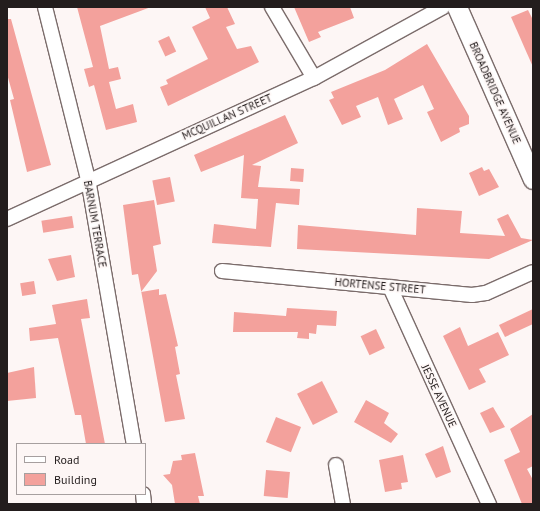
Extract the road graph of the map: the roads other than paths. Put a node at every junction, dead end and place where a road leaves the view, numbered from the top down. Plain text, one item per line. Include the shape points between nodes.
1 (45, 7) edge
2 (272, 7) edge
3 (443, 7) edge
4 (456, 7) edge
5 (314, 78) junction
6 (528, 151) edge
7 (88, 179) junction
8 (533, 179) edge
9 (7, 218) edge
10 (222, 271) dead end
11 (533, 272) edge
12 (390, 287) junction
13 (134, 443) edge
14 (336, 465) dead end
15 (343, 504) edge
16 (489, 504) edge

1 - 7 street, BARNUM TERRACE
2 - 5 street
3 - 5 street, MCQUILLAN STREET
4 - 6 main road, BROADBRIDGE AVENUE
5 - 7 street, MCQUILLAN STREET
6 - 8 main road, BROADBRIDGE AVENUE
7 - 9 street, MCQUILLAN STREET
7 - 13 street, BARNUM TERRACE
10 - 12 street, HORTENSE STREET
11 - 12 street, HORTENSE STREET via 486,293
12 - 16 street, JESSE AVENUE
14 - 15 street

